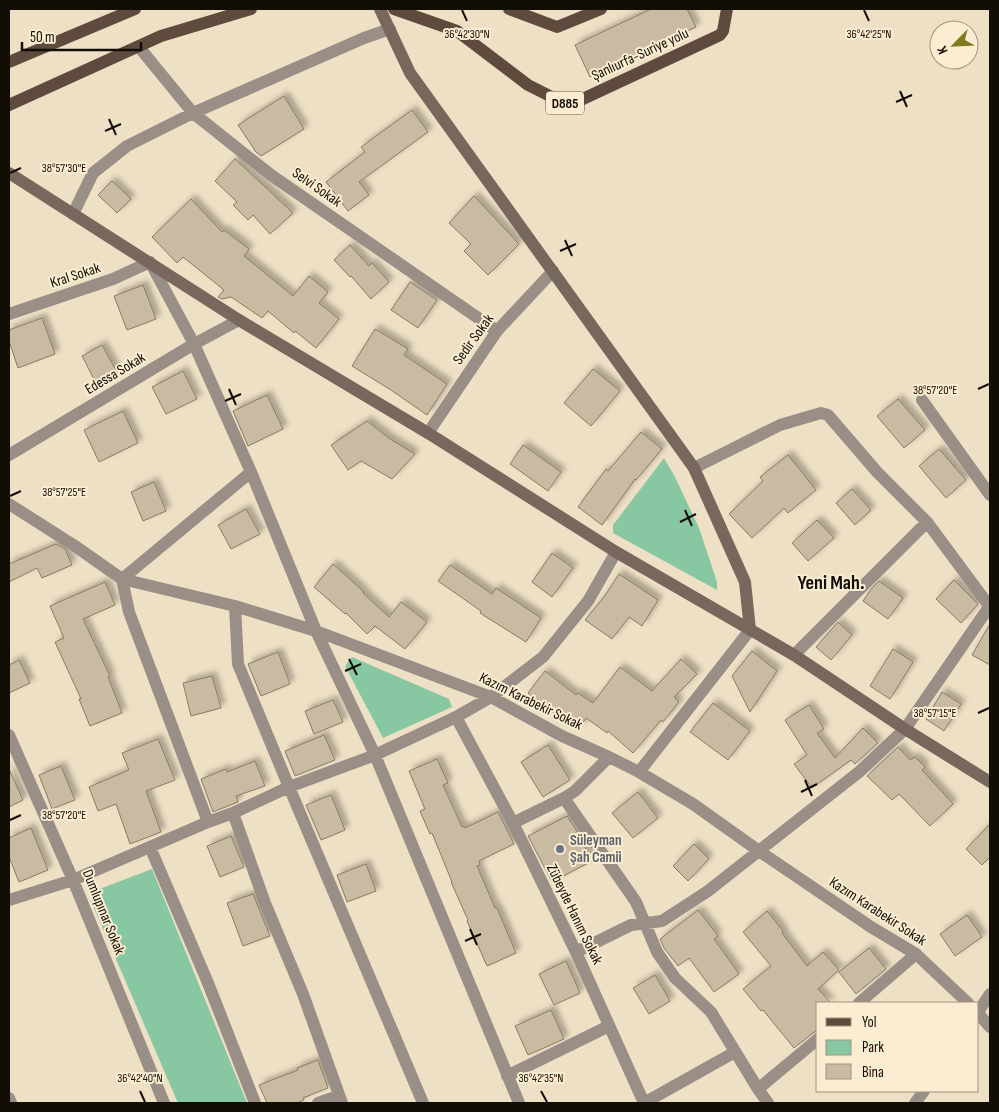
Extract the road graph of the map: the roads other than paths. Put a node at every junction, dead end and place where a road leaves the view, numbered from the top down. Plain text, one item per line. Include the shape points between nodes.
1 (135, 9) edge
2 (251, 9) edge
3 (380, 9) edge
4 (394, 9) edge
5 (509, 9) edge
6 (601, 9) edge
7 (727, 9) edge
8 (390, 29) junction
9 (139, 47) junction
10 (9, 62) edge
11 (9, 105) edge
12 (193, 113) junction
13 (9, 173) edge
14 (73, 214) junction
15 (150, 262) junction
16 (553, 271) junction
17 (9, 314) edge
18 (239, 320) junction
19 (497, 332) junction
20 (194, 344) junction
21 (922, 400) dead end
22 (428, 433) junction
23 (9, 455) edge
24 (694, 468) junction
25 (251, 472) junction
26 (990, 495) edge
27 (9, 504) edge
28 (927, 522) junction
29 (616, 552) junction
30 (122, 579) junction
31 (235, 606) junction
32 (990, 607) edge
33 (750, 630) junction
34 (316, 631) junction
35 (794, 655) junction
36 (491, 697) junction
37 (456, 717) junction
38 (905, 729) junction
39 (9, 735) edge
40 (375, 755) junction
41 (610, 757) junction
42 (639, 772) junction
43 (990, 782) edge
44 (289, 787) junction
45 (564, 798) junction
46 (233, 813) junction
47 (208, 822) junction
48 (513, 823) junction
49 (150, 847) junction
50 (759, 851) junction
51 (73, 880) junction
52 (9, 900) edge
53 (645, 924) junction
54 (576, 952) junction
55 (916, 954) junction
56 (990, 994) edge
57 (861, 1002) edge
58 (967, 1002) edge
59 (979, 1010) edge
60 (979, 1013) edge
61 (609, 1026) junction
62 (990, 1027) edge
63 (816, 1041) edge
64 (735, 1052) junction
65 (507, 1076) junction
66 (758, 1089) junction
67 (923, 1092) edge
68 (9, 1098) edge
69 (340, 1100) edge
70 (11, 1103) edge
71 (164, 1103) edge
72 (255, 1103) edge
73 (318, 1103) edge
74 (423, 1103) edge
75 (519, 1103) edge
76 (644, 1103) edge
77 (768, 1103) edge
78 (915, 1103) edge

1 - 10 main road
2 - 9 main road via 161,36
3 - 8 main road
4 - 7 main road, Şanlıurfa-Suriye yolu / D885 via 457,31 528,85 572,104 720,35
5 - 6 main road via 557,27
8 - 12 street via 346,45
8 - 16 main road via 410,73
9 - 11 main road
9 - 12 street, Selvi Sokak
12 - 14 street via 127,146 93,173
12 - 19 street, Selvi Sokak via 270,175
13 - 14 main road
14 - 15 main road
15 - 17 street, Kral Sokak via 113,279
15 - 18 main road
15 - 20 street
16 - 19 street, Sedir Sokak
16 - 24 main road
18 - 20 street, Edessa Sokak
18 - 22 main road
19 - 22 street, Sedir Sokak
20 - 23 street, Edessa Sokak
20 - 25 street
21 - 26 street
22 - 29 main road
24 - 28 street via 780,424 821,413 828,415 877,472
24 - 33 main road via 745,582
25 - 30 street
25 - 34 street
27 - 30 street, Kazım Karabekir Sokak
28 - 32 street
28 - 35 street
29 - 33 main road
29 - 36 street via 588,601 544,657
30 - 31 street, Kazım Karabekir Sokak
30 - 47 street via 129,612
31 - 34 street, Kazım Karabekir Sokak
31 - 44 street via 238,664
32 - 38 street
33 - 35 main road
33 - 42 street
34 - 36 street, Kazım Karabekir Sokak
34 - 40 street
35 - 38 main road
36 - 37 street
36 - 41 street, Kazım Karabekir Sokak via 562,736
37 - 40 street
37 - 48 street, Zübeyde Hanım Sokak
38 - 43 main road
38 - 50 street via 859,772
39 - 51 street, Dumlupınar Sokak
40 - 44 street
40 - 65 street
41 - 42 street, Kazım Karabekir Sokak
41 - 45 street via 576,791
42 - 50 street, Kazım Karabekir Sokak via 693,804
44 - 46 street
44 - 74 street
45 - 48 street
45 - 53 street via 636,902
46 - 47 street
46 - 69 street
47 - 49 street
48 - 54 street, Zübeyde Hanım Sokak
49 - 51 street
49 - 72 street
50 - 53 street via 708,891 662,921
50 - 55 street, Kazım Karabekir Sokak
51 - 52 street
51 - 71 street, Dumlupınar Sokak
53 - 54 street via 631,925
53 - 64 street via 657,952 675,978 711,1012
54 - 61 street, Zübeyde Hanım Sokak
55 - 57 street
55 - 58 street, Kazım Karabekir Sokak
56 - 59 street
60 - 62 street
61 - 65 street
61 - 76 street, Zübeyde Hanım Sokak
63 - 66 street
64 - 66 street
64 - 76 street
65 - 75 street
66 - 77 street
67 - 78 street
68 - 70 street
69 - 73 street

